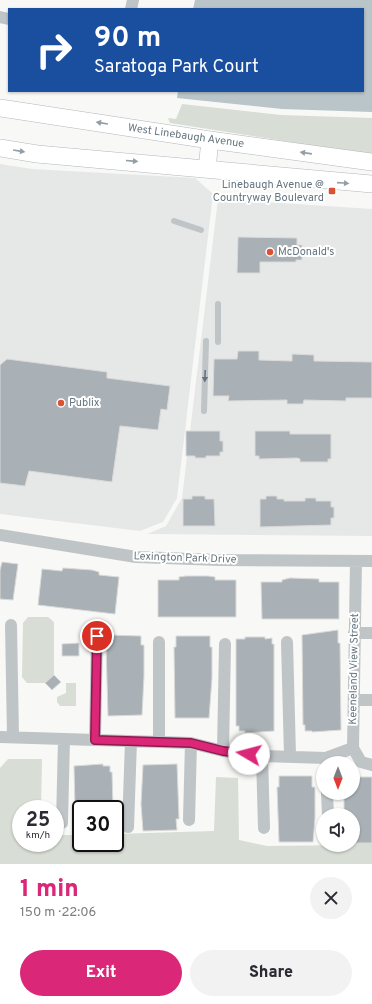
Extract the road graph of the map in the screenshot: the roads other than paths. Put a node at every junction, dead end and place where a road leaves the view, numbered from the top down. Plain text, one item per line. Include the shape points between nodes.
1 (0, 108) edge
2 (210, 140) junction
3 (0, 148) edge
4 (372, 162) edge
5 (207, 169) junction
6 (372, 184) edge
7 (174, 221) dead end
8 (201, 230) dead end
9 (218, 304) dead end
10 (206, 342) dead end
11 (218, 342) dead end
12 (204, 410) dead end
13 (0, 536) edge
14 (356, 561) junction
15 (372, 561) edge
16 (11, 625) dead end
17 (354, 633) junction
18 (372, 633) edge
19 (97, 636) dead end
20 (159, 642) dead end
21 (287, 642) dead end
22 (224, 644) dead end
23 (354, 700) junction
24 (372, 700) edge
25 (0, 737) edge
26 (13, 737) junction
27 (64, 739) junction
28 (95, 740) junction
29 (131, 741) junction
30 (159, 742) junction
31 (191, 743) junction
32 (353, 748) junction
33 (223, 751) junction
34 (262, 756) junction
35 (290, 756) junction
36 (335, 756) edge
37 (316, 759) edge
38 (372, 765) edge
39 (63, 800) edge
40 (189, 820) dead end
41 (128, 827) dead end
42 (264, 828) dead end

2 -> 1 main road, West Linebaugh Avenue
4 -> 2 main road, West Linebaugh Avenue
2 - 5 main road
3 -> 5 main road via 37,154
5 -> 6 main road
7 - 8 lane
9 - 11 lane
10 -> 12 lane
13 - 14 street, Lexington Park Drive via 136,557
14 - 15 street, Lexington Park Drive
14 - 17 street, Keeneland View Street
16 - 26 street
17 - 18 street
17 - 23 street, Keeneland View Street
19 - 28 street
20 - 30 street
21 - 35 street
22 - 33 street
23 - 24 street
23 - 32 street, Keeneland View Street
25 - 26 street
26 - 27 street
27 - 28 street
27 - 39 street
28 - 29 street
29 - 30 street
29 - 41 street
30 - 31 street
31 - 33 street
31 - 40 street
32 - 36 street
32 - 38 street via 361,762
33 - 34 street
34 - 35 street
34 - 42 street
35 - 37 street

